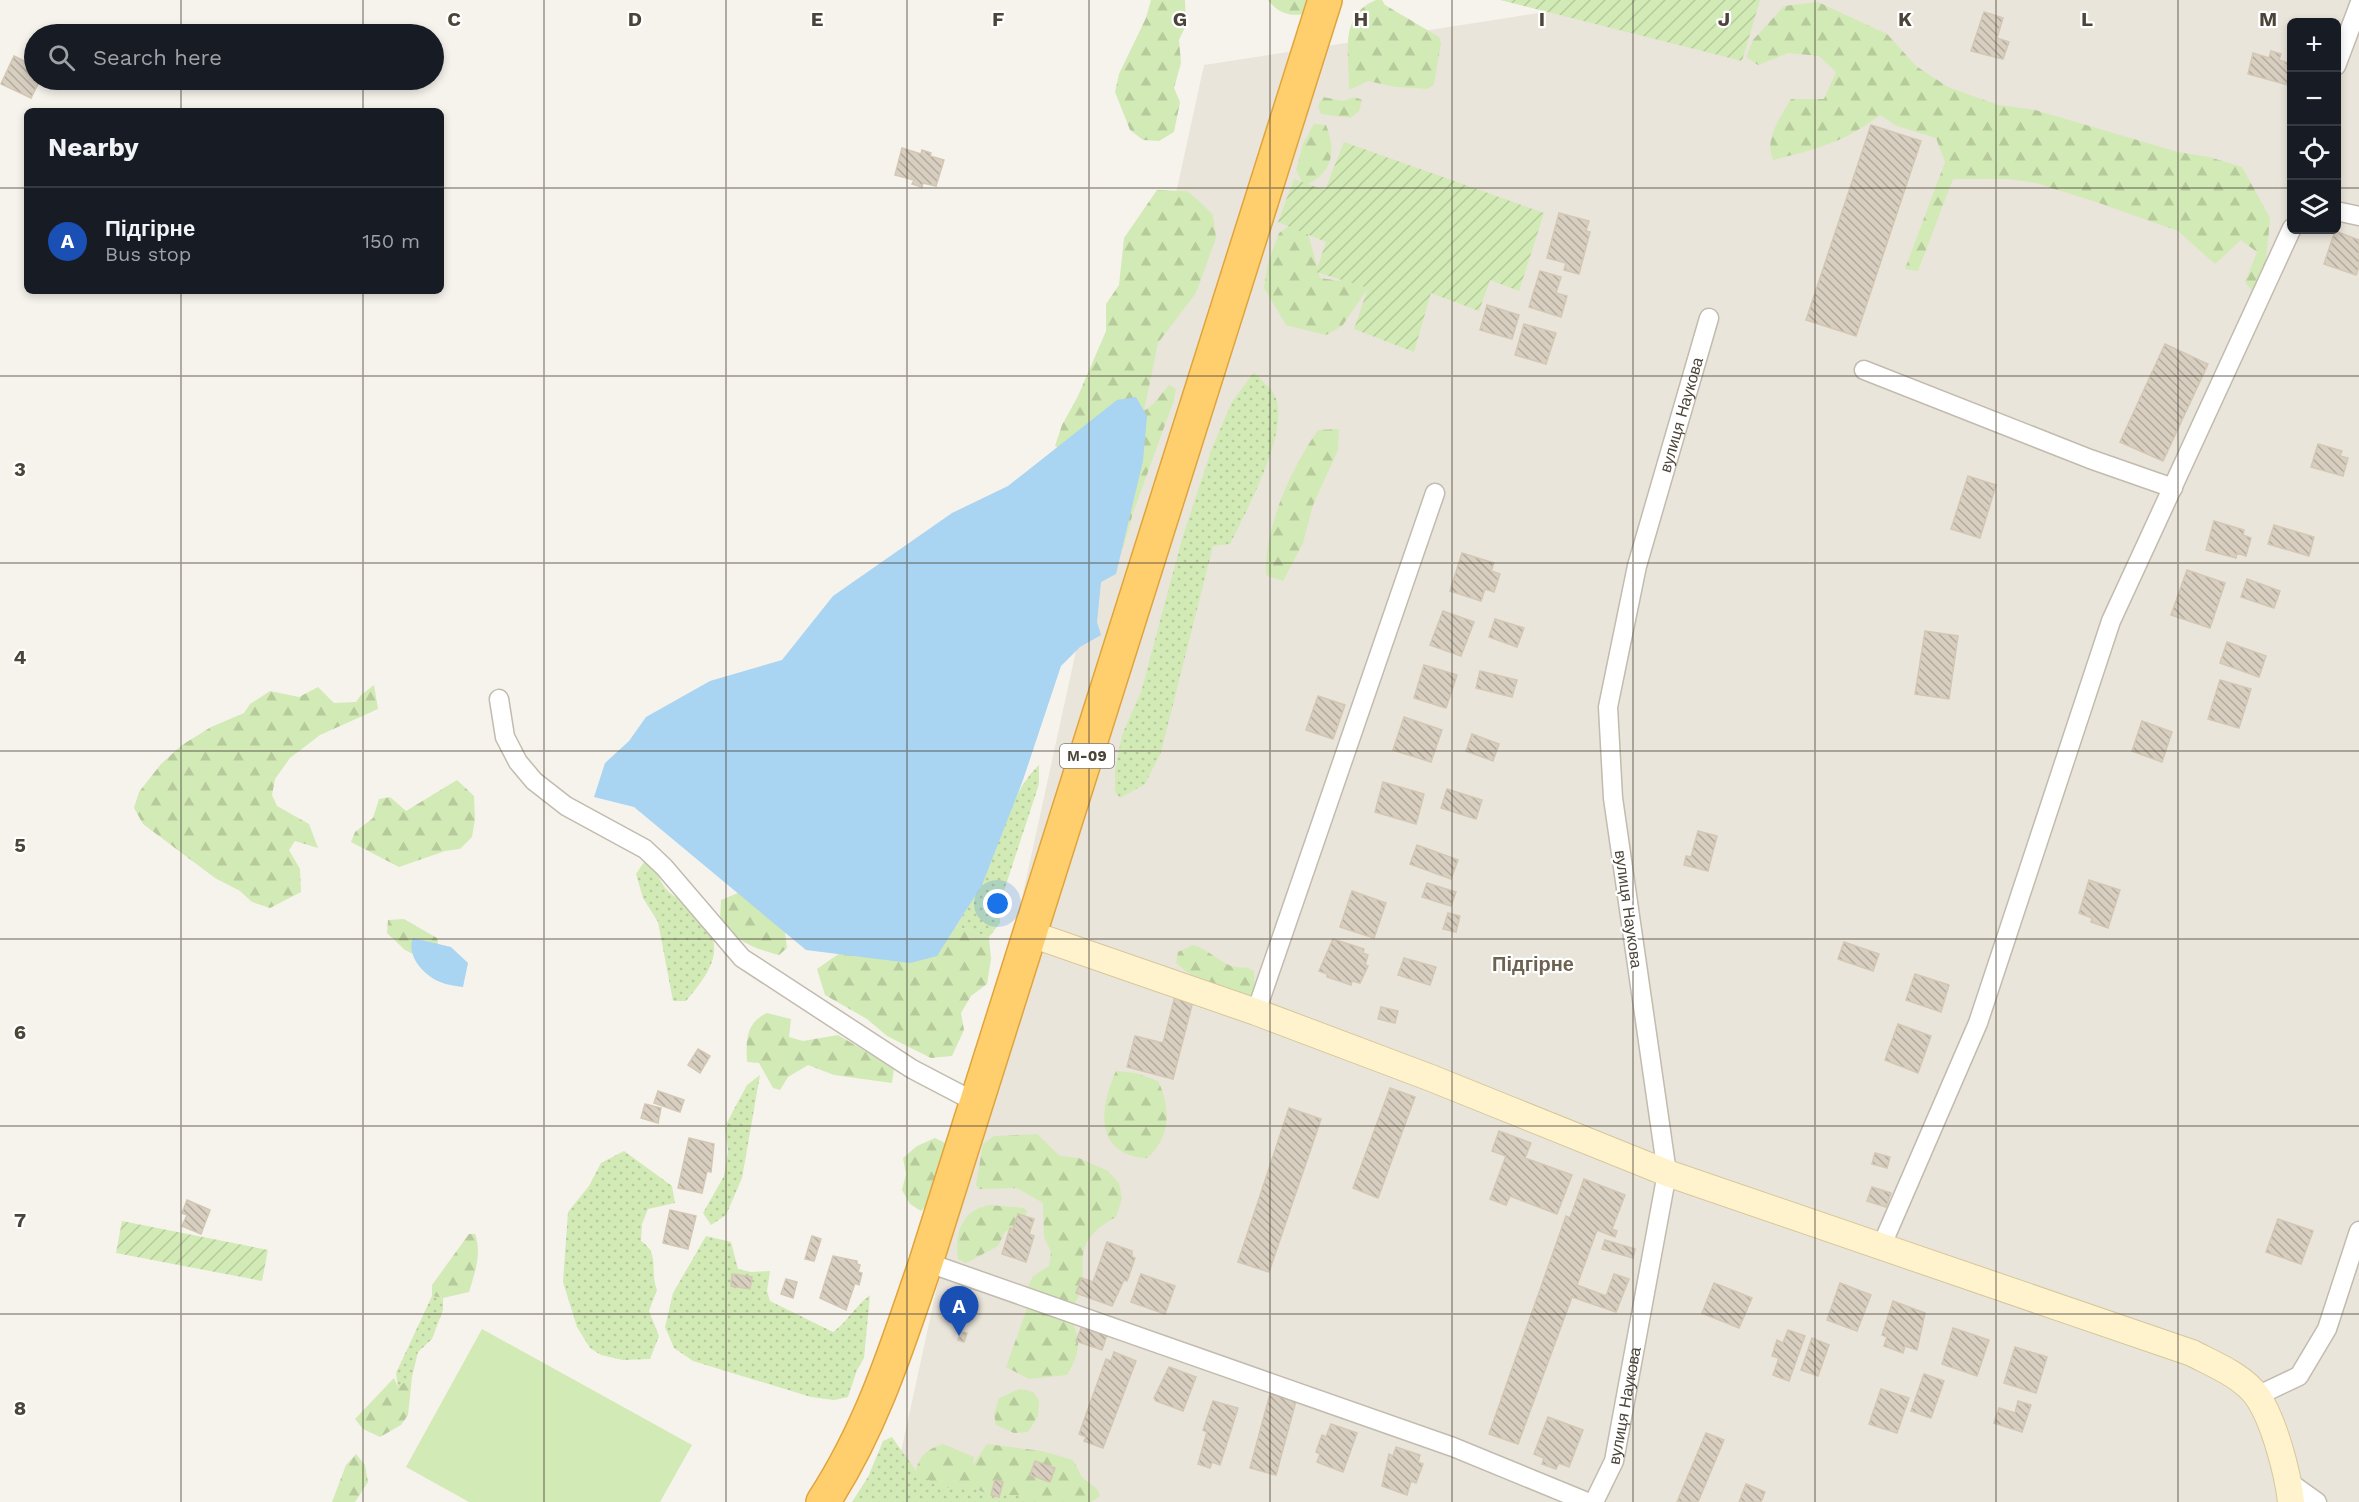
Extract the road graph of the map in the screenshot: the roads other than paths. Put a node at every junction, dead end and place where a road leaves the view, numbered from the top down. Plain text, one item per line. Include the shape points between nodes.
1 (1325, 0) edge
2 (2359, 5) edge
3 (2341, 55) edge
4 (2341, 212) edge
5 (2359, 216) edge
6 (2289, 234) edge
7 (1708, 318) dead end
8 (1864, 370) dead end
9 (2173, 488) junction
10 (1436, 493) dead end
11 (499, 699) dead end
12 (1031, 934) junction
13 (1256, 1012) junction
14 (977, 1103) junction
15 (1667, 1173) junction
16 (2359, 1231) edge
17 (1881, 1247) junction
18 (926, 1263) junction
19 (2257, 1396) junction
20 (2290, 1492) edge
21 (823, 1502) edge
22 (1587, 1502) edge
23 (1594, 1502) edge
24 (2317, 1502) edge

1 - 12 highway, М-09
2 - 3 street
4 - 5 street
6 - 9 street
7 - 15 street, вулиця Наукова via 1637,566 1608,707 1613,798
8 - 9 street
9 - 17 street via 2111,621 1978,1023
10 - 13 street
11 - 14 street via 505,737 534,781 566,806 645,849 742,957 912,1069
12 - 13 street
12 - 14 highway, М-09
13 - 15 street
14 - 18 highway, М-09
15 - 17 street
15 - 23 street, вулиця Наукова via 1614,1461
16 - 19 street via 2327,1329 2299,1376
17 - 19 street via 2192,1353 2230,1374
18 - 21 highway, М-09 via 870,1419 849,1463
18 - 22 street via 1453,1447
19 - 20 street via 2274,1434
20 - 24 street

